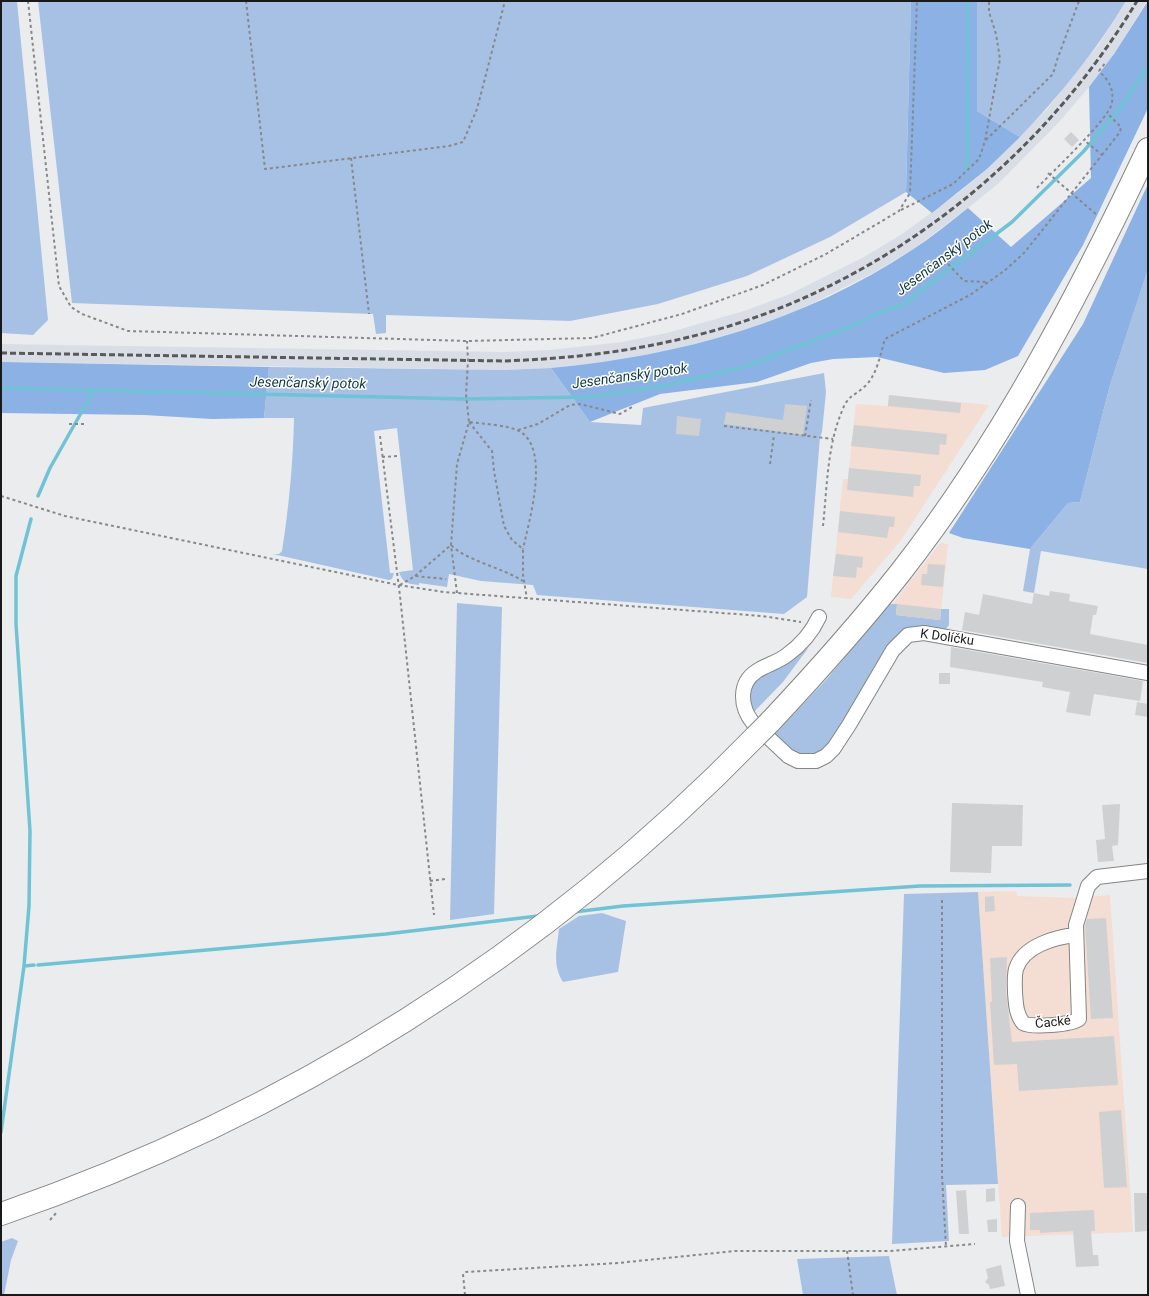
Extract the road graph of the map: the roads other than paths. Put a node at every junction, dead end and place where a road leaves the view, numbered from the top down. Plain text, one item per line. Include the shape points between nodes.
1 (1148, 149) edge
2 (817, 621) road end
3 (1148, 673) edge
4 (762, 730) junction
5 (1148, 871) edge
6 (1076, 935) junction
7 (1018, 1206) dead end
8 (1, 1214) edge
9 (1028, 1295) edge

1 - 4 main road via 1045,352 952,500 900,573 832,655
2 - 4 street, K Dolíčku via 795,649 757,671 746,683 743,703 748,717
3 - 4 street, K Dolíčku via 916,633 904,639 893,650 849,725 826,756 816,761 798,761 788,756
4 - 8 main road via 719,775 659,830 576,900 417,1014 286,1091 221,1124 145,1159
5 - 6 street, Čacké via 1113,874 1093,879 1080,908
6 - 6 street, Čacké via 1079,1018 1072,1023 1023,1023 1018,1016 1016,1000 1015,976 1018,964 1028,952 1039,946 1060,937
7 - 9 street via 1017,1241

